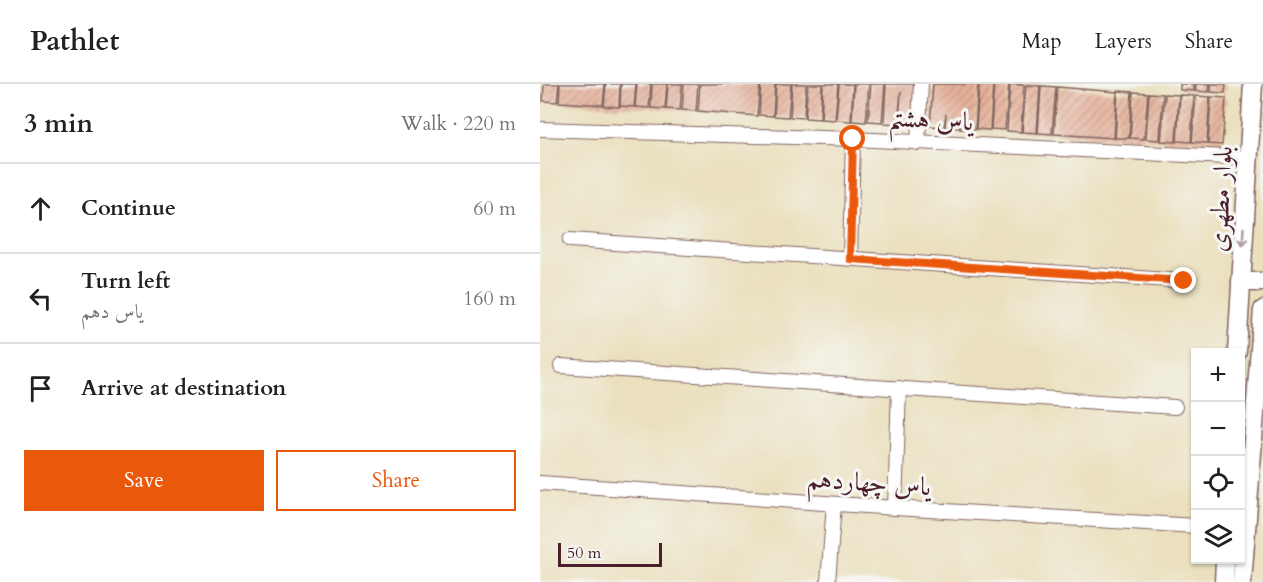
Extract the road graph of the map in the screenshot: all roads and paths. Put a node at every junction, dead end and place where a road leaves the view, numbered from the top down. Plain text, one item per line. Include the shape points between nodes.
1 (921, 84) edge
2 (1253, 84) edge
3 (540, 129) edge
4 (853, 139) junction
5 (918, 143) junction
6 (1248, 158) junction
7 (570, 240) dead end
8 (850, 259) junction
9 (1184, 281) dead end
10 (1241, 282) junction
11 (1263, 282) edge
12 (1263, 310) edge
13 (1237, 348) edge
14 (561, 366) dead end
15 (899, 388) junction
16 (1175, 406) dead end
17 (540, 483) edge
18 (834, 504) junction
19 (896, 508) junction
20 (1191, 526) edge
21 (1225, 564) edge
22 (828, 582) edge
23 (1224, 582) edge
24 (1242, 582) edge

1 - 5 street
2 - 6 main road, بلوار مطهری
3 - 4 street, یاس هشتم
4 - 5 street, یاس هشتم
4 - 8 street
5 - 6 street, یاس هشتم
6 -> 10 main road, بلوار مطهری
7 - 8 street
8 - 9 street
10 - 11 main road
10 - 13 main road, بلوار مطهری
12 - 24 main road
14 - 15 street
15 - 16 street
15 - 19 street
17 - 18 street, یاس چهاردهم
18 - 19 street, یاس چهاردهم
18 - 22 street
19 - 20 street, یاس چهاردهم
21 - 23 main road

